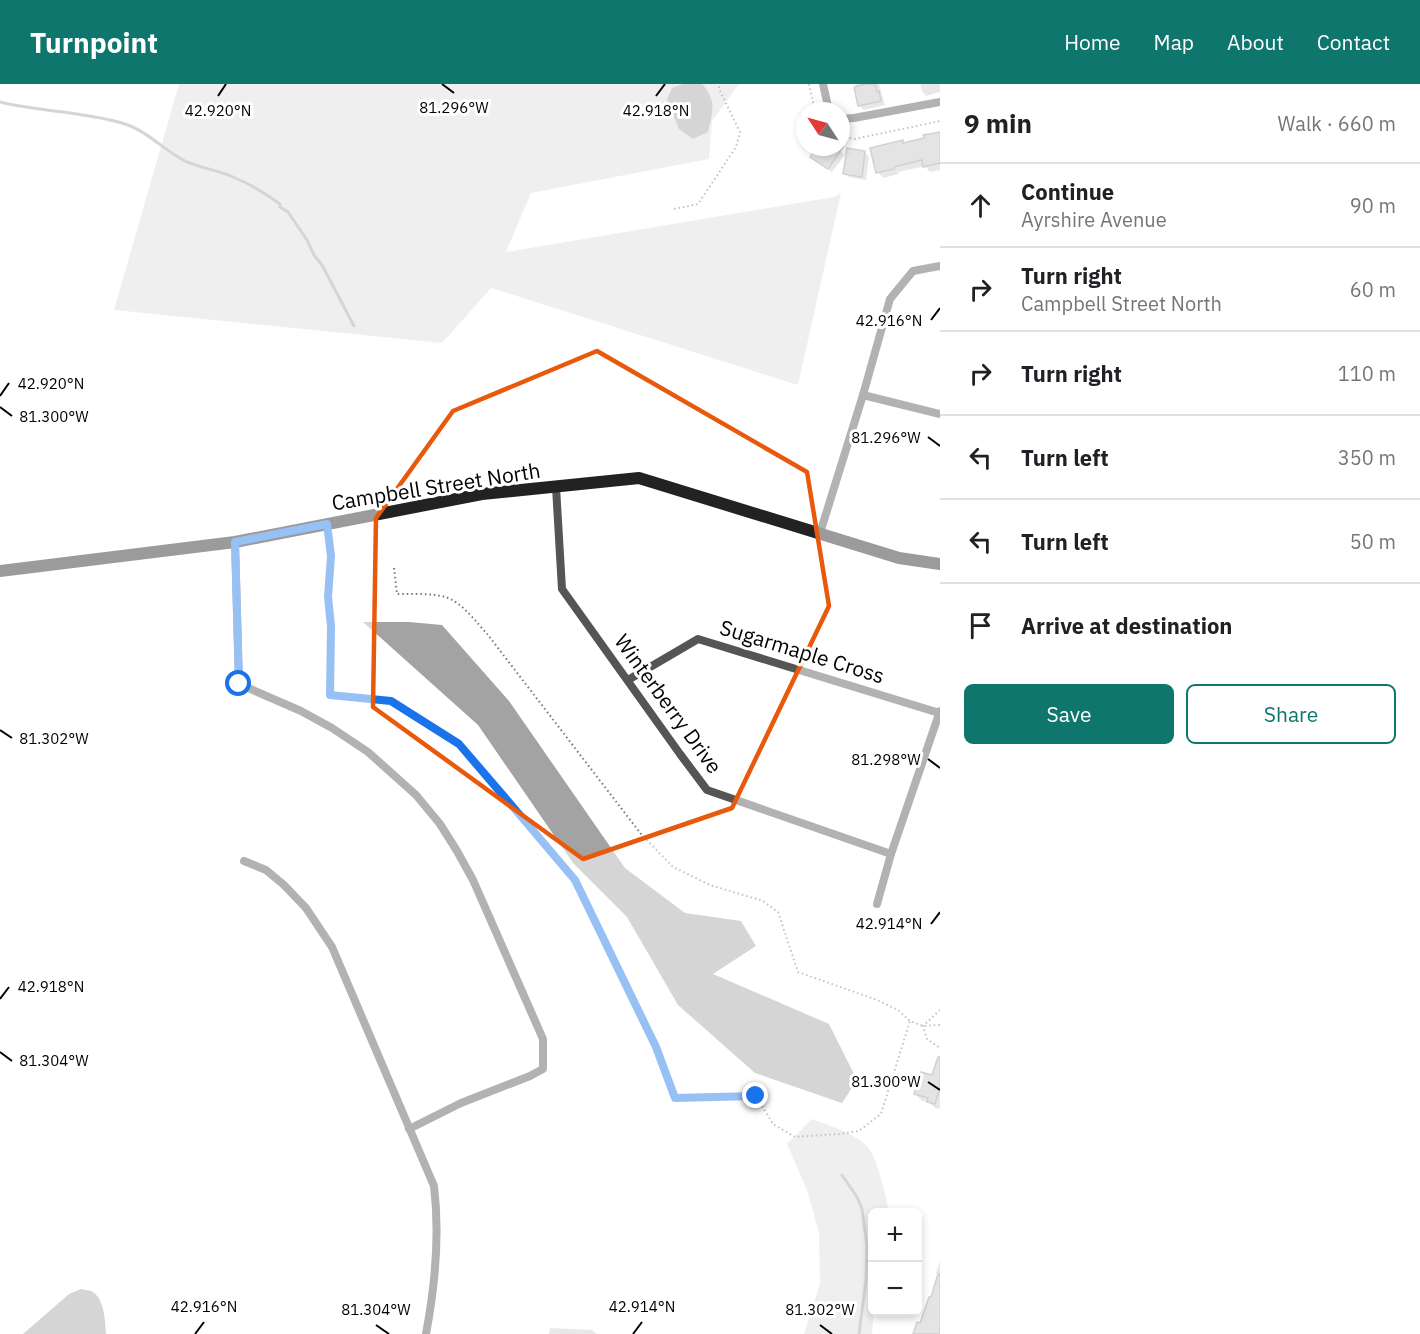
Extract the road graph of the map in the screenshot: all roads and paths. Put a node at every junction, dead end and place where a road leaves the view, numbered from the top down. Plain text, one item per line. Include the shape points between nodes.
1 (719, 84) edge
2 (809, 84) edge
3 (823, 84) edge
4 (813, 102) edge
5 (827, 102) edge
6 (940, 102) edge
7 (850, 118) edge
8 (940, 121) edge
9 (850, 138) edge
10 (674, 209) dead end
11 (940, 266) edge
12 (863, 395) junction
13 (940, 414) edge
14 (556, 487) junction
15 (327, 524) junction
16 (820, 533) junction
17 (235, 542) junction
18 (940, 564) edge
19 (394, 568) dead end
20 (0, 571) edge
21 (628, 680) junction
22 (940, 712) edge
23 (891, 854) junction
24 (244, 861) dead end
25 (877, 904) dead end
26 (940, 1010) edge
27 (910, 1021) junction
28 (940, 1025) edge
29 (923, 1026) junction
30 (940, 1047) edge
31 (409, 1129) junction
32 (426, 1334) edge

1 - 10 path via 740,132 736,147 698,204
2 - 4 path
3 - 5 street
6 - 7 street
8 - 9 path
11 - 12 street via 913,271 890,299
12 - 13 street
12 - 16 street
14 - 15 street, Campbell Street North via 482,494
14 - 16 street, Campbell Street North via 639,478
14 - 21 street, Winterberry Drive via 562,589
15 - 17 street, Campbell Street North
15 - 27 path via 331,556 330,695 391,701 459,744 519,814 575,880 656,1047 675,1098 756,1096 773,1124 795,1137 859,1131 881,1114
16 - 18 street, Campbell Street North via 899,558
17 - 20 street, Campbell Street North
17 - 31 street via 239,684 332,728 369,752 416,795 458,851 543,1040 543,1069
19 - 27 path via 397,594 446,597 463,608 488,635 640,834 673,867 710,885 764,901 778,912 798,972 877,1000
21 - 22 street, Sugarmaple Cross via 698,639
21 - 23 street, Winterberry Drive via 707,790
22 - 23 street
23 - 25 street
24 - 31 street via 266,870 284,885 306,908 332,947
26 - 29 path
27 - 29 path
28 - 29 path
29 - 30 path via 927,1039
31 - 32 street via 434,1186 437,1210 432,1301

